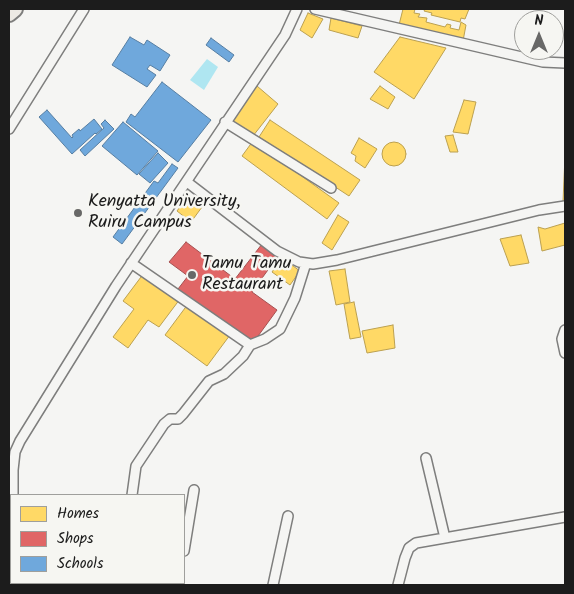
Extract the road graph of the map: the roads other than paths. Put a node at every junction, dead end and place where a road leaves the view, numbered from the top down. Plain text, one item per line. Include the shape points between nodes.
1 (84, 9) edge
2 (297, 9) edge
3 (315, 9) edge
4 (565, 63) edge
5 (225, 122) junction
6 (9, 129) edge
7 (187, 182) junction
8 (331, 188) dead end
9 (565, 206) edge
10 (131, 263) junction
11 (306, 263) junction
12 (565, 330) edge
13 (250, 345) junction
14 (565, 353) edge
15 (426, 458) dead end
16 (194, 490) dead end
17 (13, 494) edge
18 (132, 494) edge
19 (288, 516) dead end
20 (565, 517) edge
21 (445, 538) junction
22 (185, 544) edge
23 (273, 585) edge
24 (398, 585) edge

1 - 6 street
2 - 5 street via 285,35
3 - 4 street via 542,62
5 - 7 street
5 - 8 street
7 - 10 street
7 - 11 street via 276,251
9 - 11 street via 337,260
10 - 13 street
10 - 17 street via 20,441 15,452
11 - 13 street via 295,298 280,329 265,340
12 - 14 street via 562,339
13 - 18 street via 224,374 208,381 178,419 170,419 164,424 136,466
15 - 21 street
16 - 22 street
19 - 23 street
20 - 21 street
21 - 24 street via 416,543 409,548

